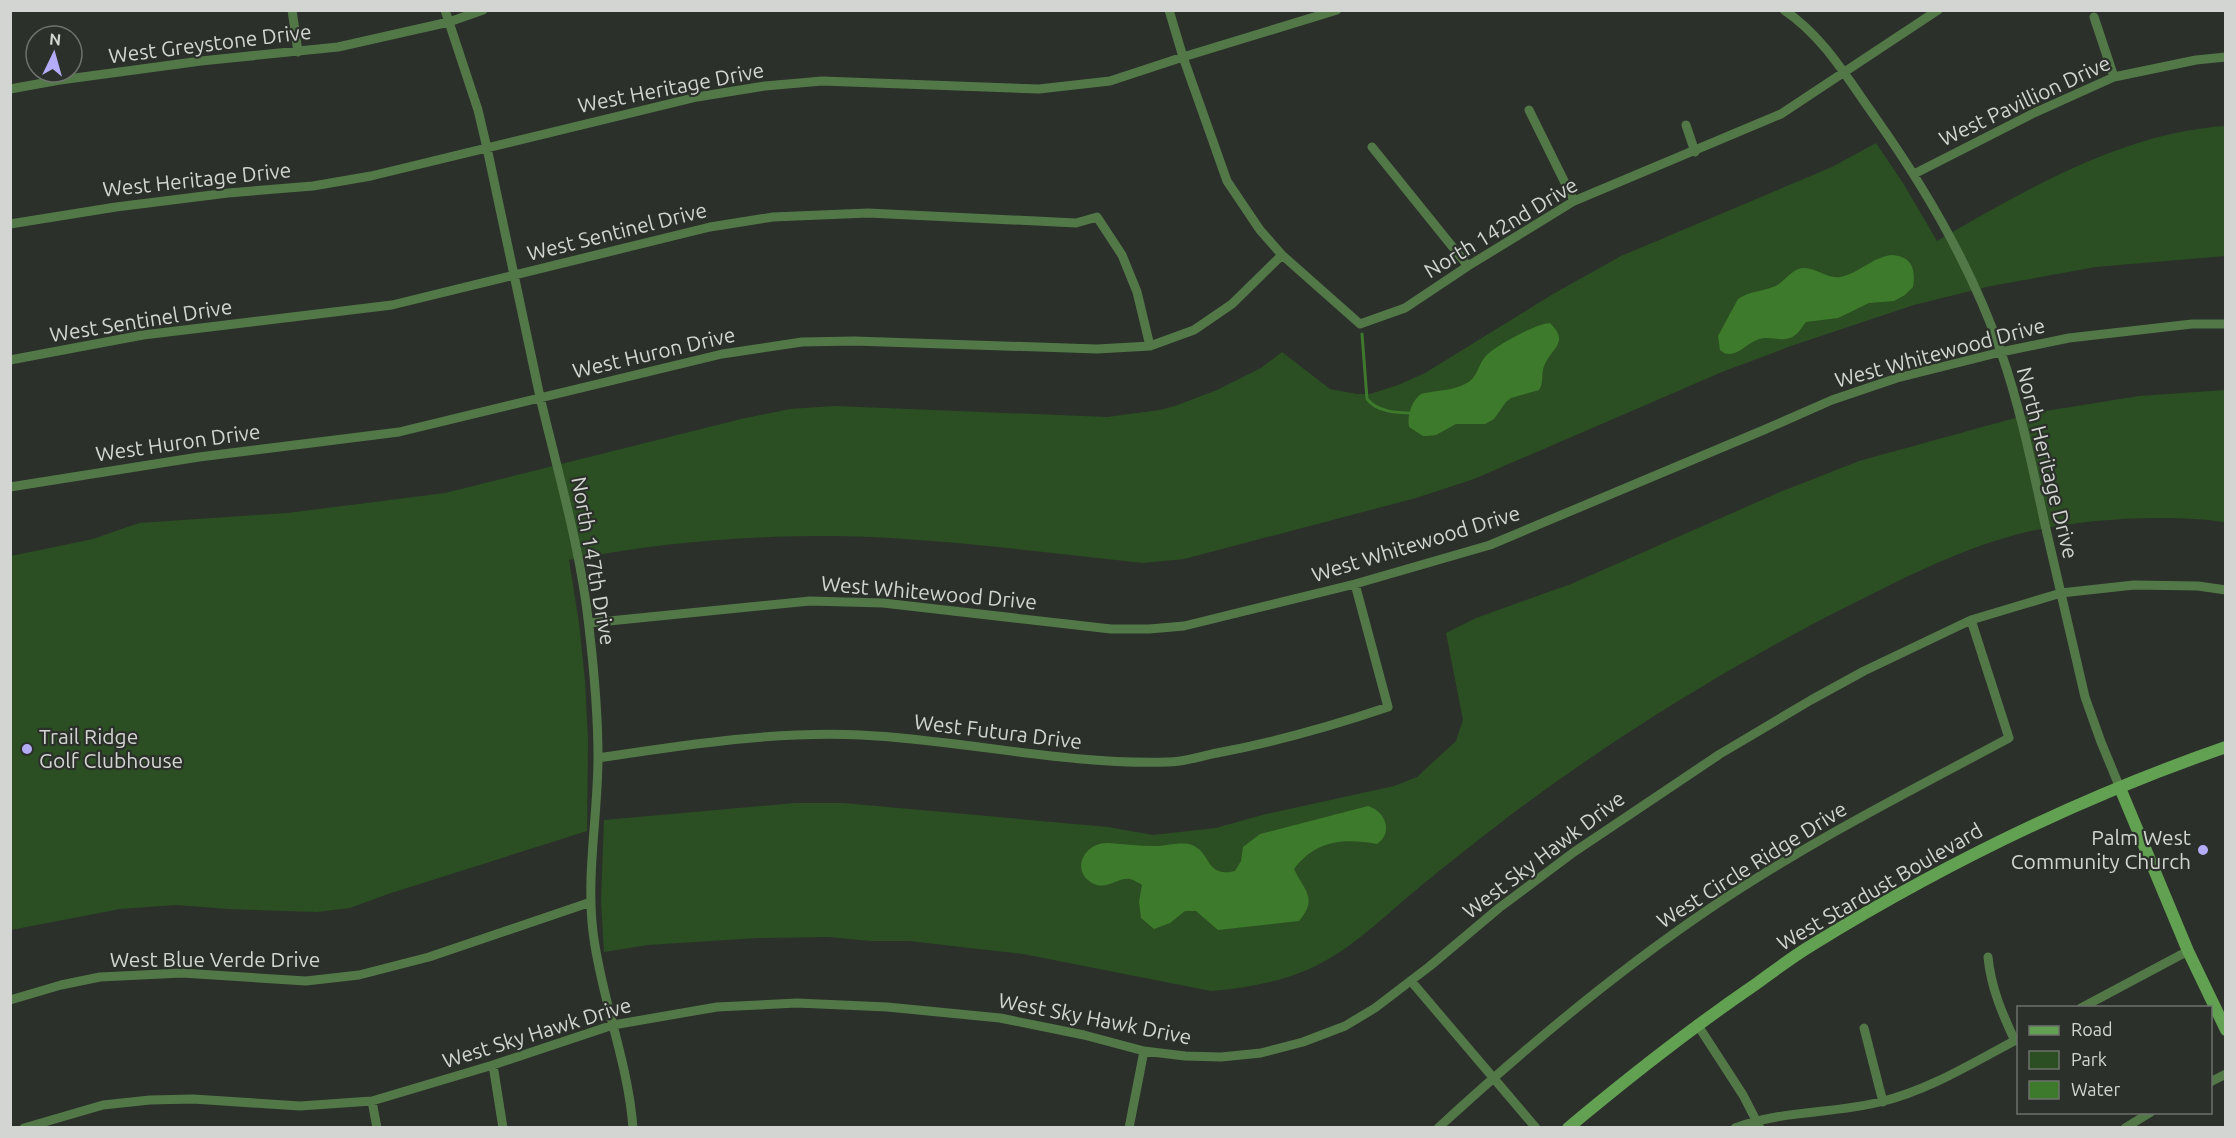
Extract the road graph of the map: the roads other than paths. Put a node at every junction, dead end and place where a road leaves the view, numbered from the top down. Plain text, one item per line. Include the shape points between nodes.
1 (292, 10) edge
2 (445, 10) edge
3 (483, 10) edge
4 (1169, 10) edge
5 (1337, 10) edge
6 (1784, 10) edge
7 (1938, 10) edge
8 (1313, 14) edge
9 (2094, 17) dead end
10 (449, 22) junction
11 (297, 52) junction
12 (1183, 57) junction
13 (2226, 57) edge
14 (1843, 72) junction
15 (2114, 77) junction
16 (10, 89) edge
17 (1529, 110) dead end
18 (1686, 125) dead end
19 (1372, 147) dead end
20 (487, 148) junction
21 (1695, 152) junction
22 (1914, 174) junction
23 (1574, 201) junction
24 (10, 224) edge
25 (1282, 255) junction
26 (1468, 266) junction
27 (515, 275) junction
28 (2226, 324) edge
29 (1150, 346) junction
30 (2001, 352) junction
31 (10, 360) edge
32 (540, 398) junction
33 (10, 487) edge
34 (1355, 584) junction
35 (2226, 590) edge
36 (2061, 593) junction
37 (1971, 620) junction
38 (589, 622) junction
39 (2226, 747) edge
40 (598, 758) junction
41 (2120, 788) junction
42 (591, 903) junction
43 (2188, 951) junction
44 (1988, 957) dead end
45 (1411, 981) junction
46 (10, 1000) edge
47 (2084, 1006) edge
48 (1697, 1024) junction
49 (613, 1025) junction
50 (1864, 1028) dead end
51 (2226, 1030) edge
52 (2017, 1040) edge
53 (1144, 1051) junction
54 (493, 1065) junction
55 (2226, 1074) edge
56 (1493, 1077) junction
57 (2212, 1081) edge
58 (372, 1101) junction
59 (1883, 1102) junction
60 (2149, 1114) edge
61 (1758, 1124) edge
62 (24, 1128) edge
63 (377, 1128) edge
64 (503, 1128) edge
65 (633, 1128) edge
66 (1129, 1128) edge
67 (1438, 1128) edge
68 (1536, 1128) edge
69 (1568, 1128) edge
70 (1735, 1128) edge
71 (2125, 1128) edge

1 - 11 street
2 - 10 street, North 147th Drive
3 - 10 street, West Greystone Drive
4 - 12 street
5 - 8 street, West Heritage Drive
6 - 14 street via 1814,35
7 - 14 street, North 142nd Drive
8 - 12 street, West Heritage Drive
9 - 15 street
10 - 11 street, West Greystone Drive via 338,47
10 - 20 street, North 147th Drive
11 - 16 street, West Greystone Drive via 201,61
12 - 20 street, West Heritage Drive via 1110,81 1039,89 822,81 765,86 698,97
12 - 25 street via 1227,182
13 - 15 street, West Pavillion Drive
14 - 21 street, North 142nd Drive via 1781,114
14 - 22 street, North Heritage Drive
15 - 22 street, West Pavillion Drive
17 - 23 street
18 - 21 street
19 - 26 street
20 - 24 street, West Heritage Drive via 314,186 228,193
20 - 27 street, North 147th Drive
21 - 23 street, North 142nd Drive
22 - 30 street, North Heritage Drive via 1955,247
23 - 26 street, North 142nd Drive
25 - 26 street, North 142nd Drive via 1360,324 1405,308
25 - 29 street, West Huron Drive via 1232,304 1194,330
27 - 29 street, West Sentinel Drive via 710,227 773,217 868,213 1076,223 1097,217 1122,255 1137,292
27 - 31 street, West Sentinel Drive via 392,305 143,335
27 - 32 street, North 147th Drive
28 - 30 street, West Whitewood Drive via 2069,338
29 - 32 street, West Huron Drive via 1097,349 802,342 723,354
30 - 34 street, West Whitewood Drive via 1896,378 1832,400 1490,545
30 - 36 street, North Heritage Drive
32 - 33 street, West Huron Drive via 399,432 199,457
32 - 38 street, North 147th Drive
34 - 38 street, West Whitewood Drive via 1184,626 1149,629 883,603 810,601
34 - 40 street, West Futura Drive via 1388,707 1249,747 1171,762 1096,762 861,735 785,735
35 - 36 street, West Sky Hawk Drive via 2134,585
36 - 37 street, West Sky Hawk Drive
36 - 41 street, North Heritage Drive via 2085,697
37 - 45 street, West Sky Hawk Drive via 1829,690 1720,754 1574,852
37 - 56 street, West Circle Ridge Drive via 2009,738 1844,826 1710,908 1622,972
38 - 40 street, North 147th Drive
39 - 41 street, West Stardust Boulevard
40 - 42 street, North 147th Drive
41 - 43 street
41 - 48 street, West Stardust Boulevard via 1958,862 1811,945
42 - 46 street, West Blue Verde Drive via 429,957 358,975 306,981 182,973 100,977
42 - 49 street, North 147th Drive via 598,969
43 - 47 street
43 - 51 street
44 - 52 street via 1998,1005
45 - 53 street, West Sky Hawk Drive via 1345,1026 1304,1042 1261,1053 1221,1057
45 - 56 street
48 - 61 street
48 - 69 street, West Stardust Boulevard
49 - 53 street, West Sky Hawk Drive via 717,1007 797,1003 875,1006 1000,1018
49 - 54 street, West Sky Hawk Drive
49 - 65 street, North 147th Drive
50 - 59 street
52 - 59 street via 1965,1069
53 - 66 street
54 - 58 street, West Sky Hawk Drive
54 - 64 street
55 - 57 street
56 - 67 street, West Circle Ridge Drive
56 - 68 street
58 - 62 street, West Sky Hawk Drive via 300,1107 193,1099 150,1100 103,1105
58 - 63 street
59 - 61 street via 1786,1114
60 - 71 street
61 - 70 street

